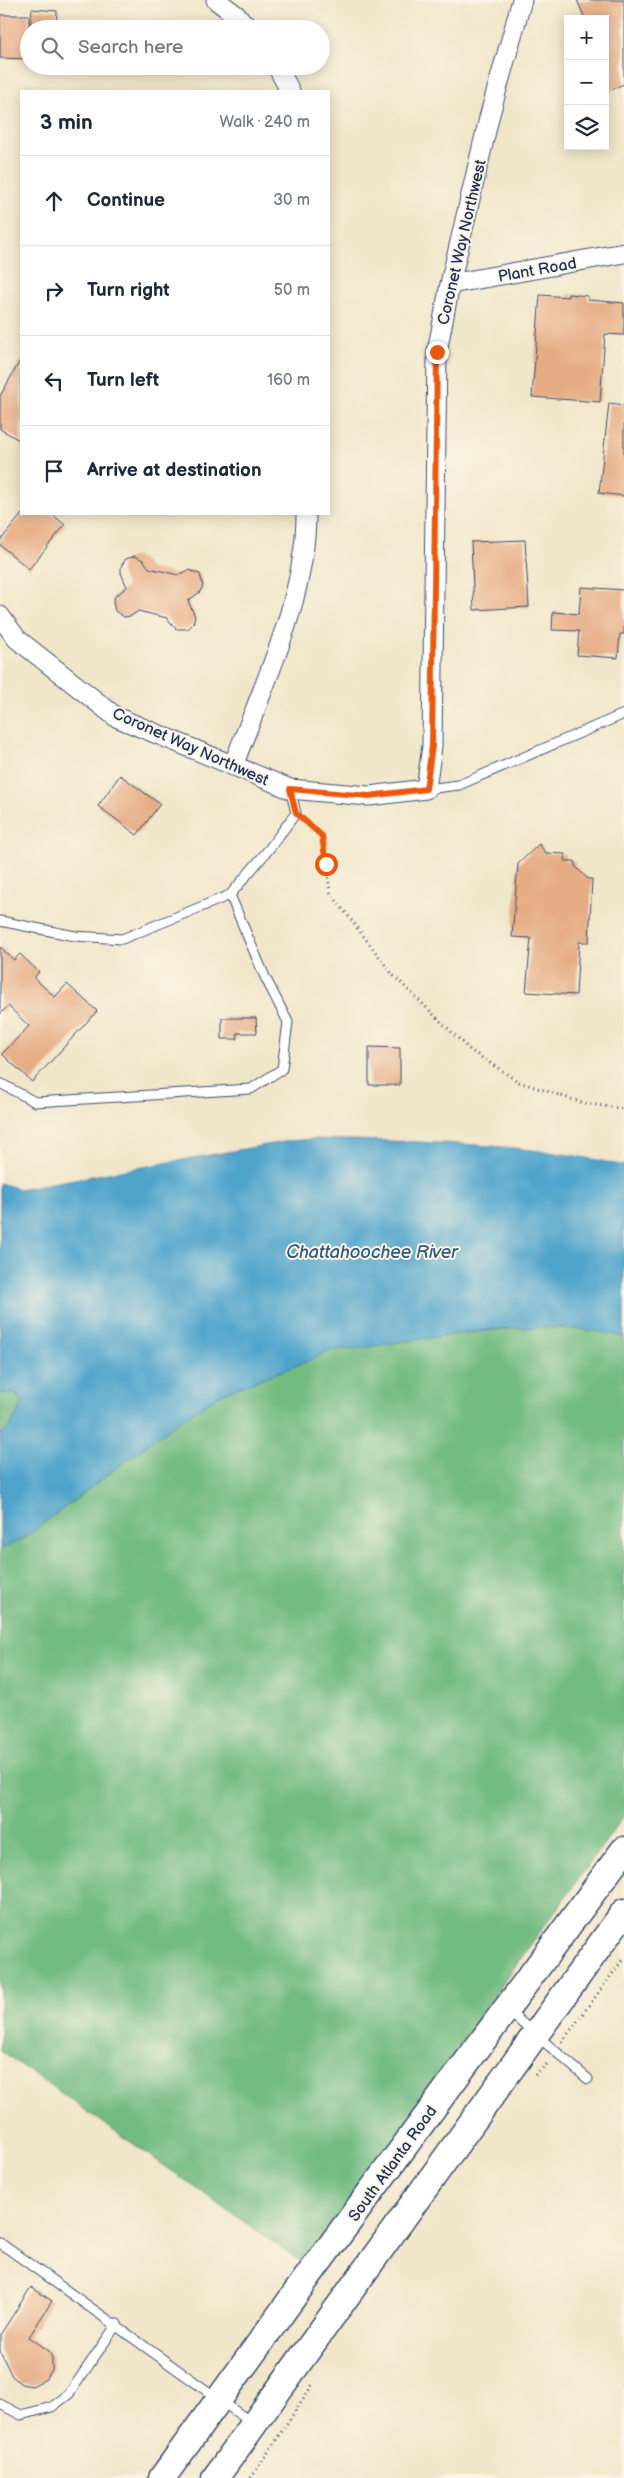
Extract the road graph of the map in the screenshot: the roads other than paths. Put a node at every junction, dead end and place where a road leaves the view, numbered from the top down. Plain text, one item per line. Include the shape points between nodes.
1 (216, 0) edge
2 (522, 0) edge
3 (241, 20) edge
4 (282, 75) edge
5 (289, 90) edge
6 (624, 253) edge
7 (450, 284) junction
8 (306, 515) edge
9 (0, 616) edge
10 (624, 714) edge
11 (233, 766) junction
12 (290, 789) junction
13 (426, 789) junction
14 (230, 895) junction
15 (0, 921) edge
16 (0, 1083) edge
17 (624, 1850) edge
18 (624, 1912) edge
19 (505, 2009) junction
20 (536, 2035) junction
21 (588, 2079) dead end
22 (0, 2243) edge
23 (117, 2324) junction
24 (219, 2398) junction
25 (0, 2404) edge
26 (254, 2424) junction
27 (162, 2478) edge
28 (215, 2478) edge

1 - 3 street
2 - 7 street, Coronet Way Northwest via 490,114
4 - 5 street
6 - 7 street, Plant Road
7 - 13 street, Coronet Way Northwest via 437,352 432,746
8 - 11 street via 301,576
9 - 11 street, Coronet Way Northwest via 17,639 116,717
10 - 13 lane via 459,785
11 - 12 street, Coronet Way Northwest
12 - 13 street, Coronet Way Northwest via 369,796
12 - 14 lane via 296,813
14 - 15 lane via 122,939 75,936
14 - 16 lane via 288,1022 282,1070 251,1089 35,1102
17 - 19 main road, South Atlanta Road
18 - 20 main road
19 - 20 lane
19 - 24 main road, South Atlanta Road
20 - 21 lane
20 - 26 main road
22 - 23 lane
23 - 24 lane
23 - 25 lane via 69,2394 52,2407 21,2415
24 - 26 lane
24 - 27 main road, South Atlanta Road
26 - 28 main road

